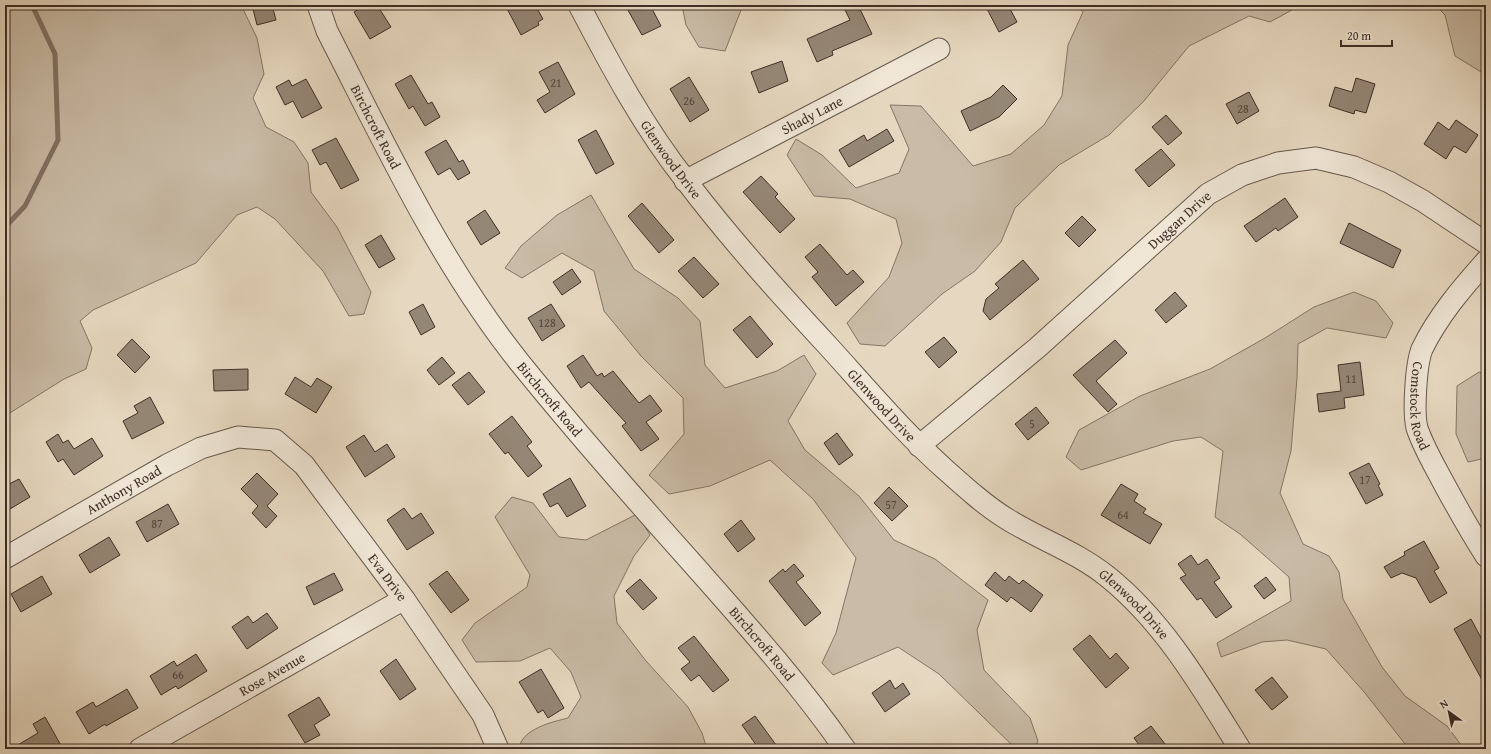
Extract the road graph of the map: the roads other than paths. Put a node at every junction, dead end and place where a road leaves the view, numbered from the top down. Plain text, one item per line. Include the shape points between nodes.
1 (318, 5) edge
2 (579, 5) edge
3 (939, 49) dead end
4 (685, 181) junction
5 (1486, 243) edge
6 (1486, 261) edge
7 (249, 438) joint
8 (919, 446) junction
9 (1486, 556) edge
10 (5, 558) edge
11 (404, 599) junction
12 (140, 749) edge
13 (498, 749) edge
14 (845, 749) edge
15 (1240, 749) edge

1 - 14 street, Birchcroft Road via 327,31 416,201 454,268 497,332 520,363 644,510 817,709
2 - 4 street, Glenwood Drive via 625,92
3 - 4 street, Shady Lane
4 - 8 street, Glenwood Drive via 764,276
5 - 8 street, Duggan Drive via 1423,201 1389,182 1354,168 1316,158 1278,163 1242,174 1208,194 1037,348
6 - 9 street, Comstock Road via 1440,318 1422,351 1415,389 1417,427 1432,462
7 - 10 street, Anthony Road via 238,437 194,452 167,465
7 - 11 street, Eva Drive via 275,440 304,465
8 - 15 street, Glenwood Drive via 976,498 1008,520 1076,554 1108,577 1136,602 1162,631
11 - 12 street, Rose Avenue
11 - 13 street, Eva Drive via 483,715

